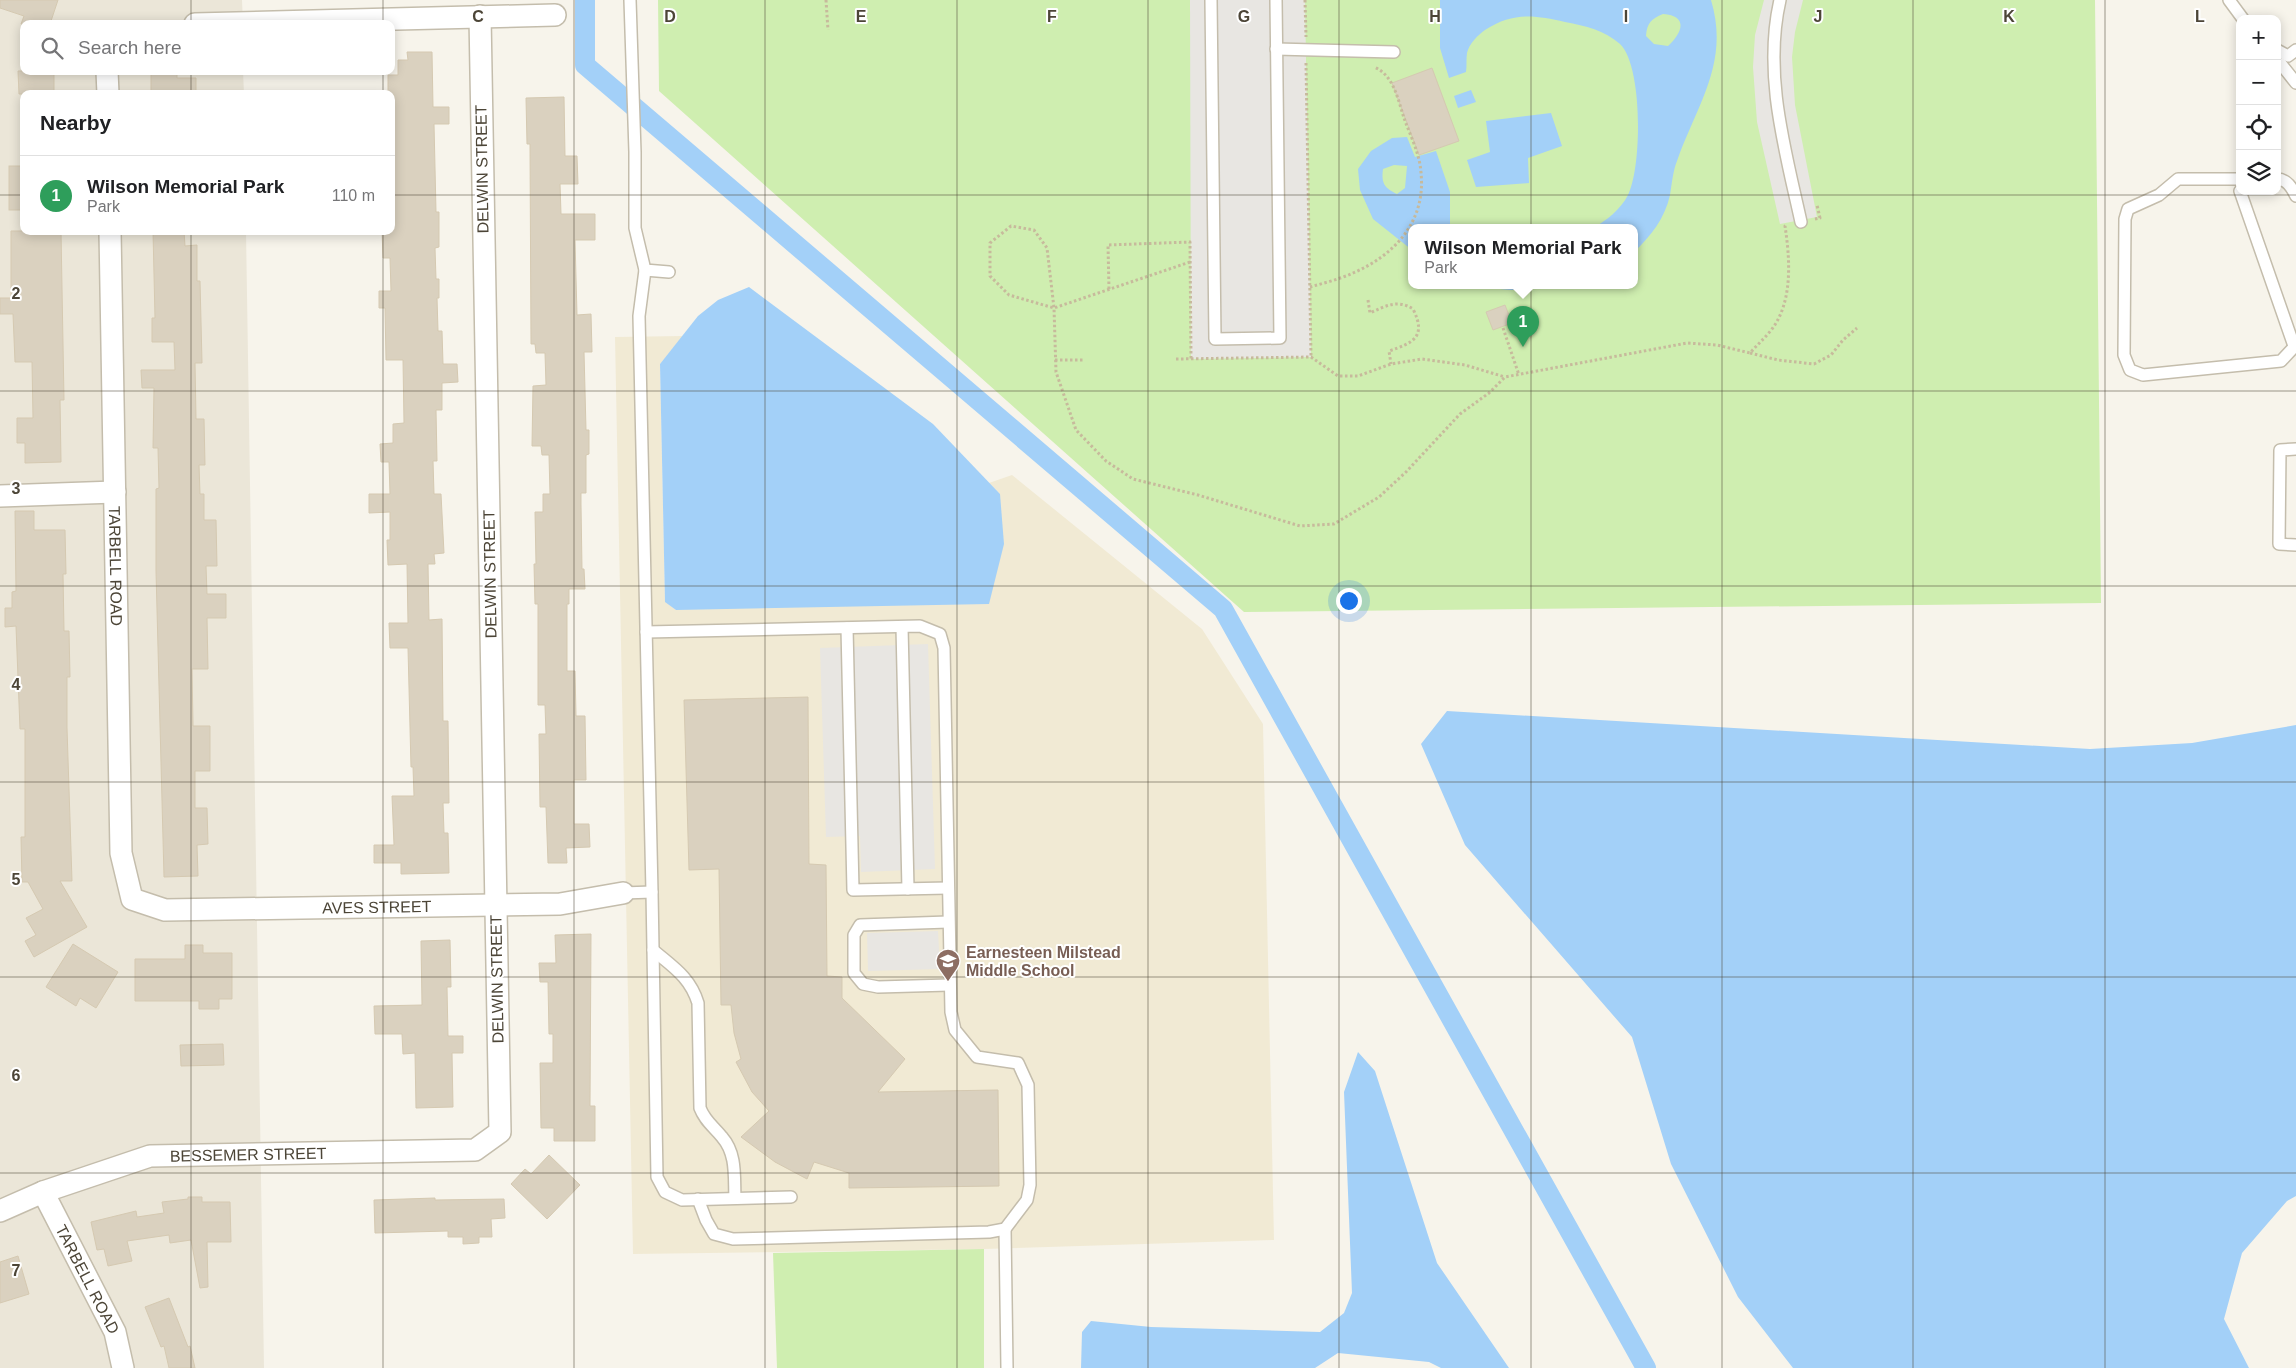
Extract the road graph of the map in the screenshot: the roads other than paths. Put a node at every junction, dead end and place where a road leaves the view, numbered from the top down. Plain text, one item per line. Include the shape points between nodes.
1 (630, 0) edge
2 (1211, 0) edge
3 (1276, 0) edge
4 (1780, 0) edge
5 (2229, 0) edge
6 (555, 15) dead end
7 (2240, 15) edge
8 (480, 16) junction
9 (338, 20) edge
10 (1276, 49) junction
11 (1394, 52) dead end
12 (2286, 59) edge
13 (107, 75) edge
14 (2296, 83) edge
15 (108, 90) edge
16 (2236, 179) edge
17 (2281, 179) edge
18 (2241, 195) edge
19 (2296, 196) edge
20 (1801, 222) road end
21 (110, 235) edge
22 (645, 270) junction
23 (668, 272) dead end
24 (2295, 346) edge
25 (2296, 449) edge
26 (115, 492) junction
27 (0, 496) edge
28 (2296, 545) edge
29 (902, 627) junction
30 (847, 628) junction
31 (646, 632) junction
32 (948, 888) junction
33 (908, 889) junction
34 (652, 892) junction
35 (623, 893) joint
36 (132, 899) joint
37 (496, 905) junction
38 (948, 922) junction
39 (653, 950) junction
40 (949, 985) junction
41 (500, 1132) joint
42 (43, 1192) junction
43 (790, 1197) dead end
44 (735, 1198) junction
45 (698, 1199) junction
46 (0, 1211) edge
47 (1005, 1229) junction
48 (123, 1368) edge
49 (1006, 1368) edge

1 - 22 lane via 635,228
2 - 10 lane via 1215,339 1280,338
3 - 10 lane
4 - 20 lane via 1774,28 1774,74 1780,123
5 - 7 lane
6 - 8 street
8 - 9 street
8 - 37 street, DELWIN STREET
10 - 11 lane
12 - 14 lane
13 - 15 street
16 - 24 lane via 2178,178 2159,195 2128,210 2125,219 2124,355 2130,370 2142,375 2281,361
17 - 19 lane via 2291,186
18 - 24 lane
21 - 26 street, TARBELL ROAD
22 - 23 lane
22 - 31 lane via 639,316
25 - 28 lane via 2280,450 2279,544
26 - 27 street
26 - 36 street, TARBELL ROAD via 121,853
29 - 30 lane
29 - 32 lane via 932,629 940,634 944,648
29 - 33 lane
30 - 31 lane
30 - 33 lane via 853,890
31 - 34 lane
32 - 33 lane
32 - 38 lane
34 - 35 lane
34 - 39 lane
35 - 37 street, AVES STREET via 560,904
36 - 37 street, AVES STREET via 165,910
37 - 41 street, DELWIN STREET
38 - 40 lane
38 - 40 lane via 860,925 854,935 854,973 863,984 878,986
39 - 44 lane via 693,988 698,1003 700,1108 705,1120 730,1148
39 - 45 lane via 657,1178 665,1192 682,1200
40 - 47 lane via 955,1030 976,1057 1018,1064 1028,1085 1030,1185 1027,1200
41 - 42 street, BESSEMER STREET via 475,1150 150,1156
42 - 46 street, BESSEMER STREET
42 - 48 street, TARBELL ROAD via 115,1332
43 - 44 lane
44 - 45 lane
45 - 47 lane via 714,1234 733,1239
47 - 49 lane

